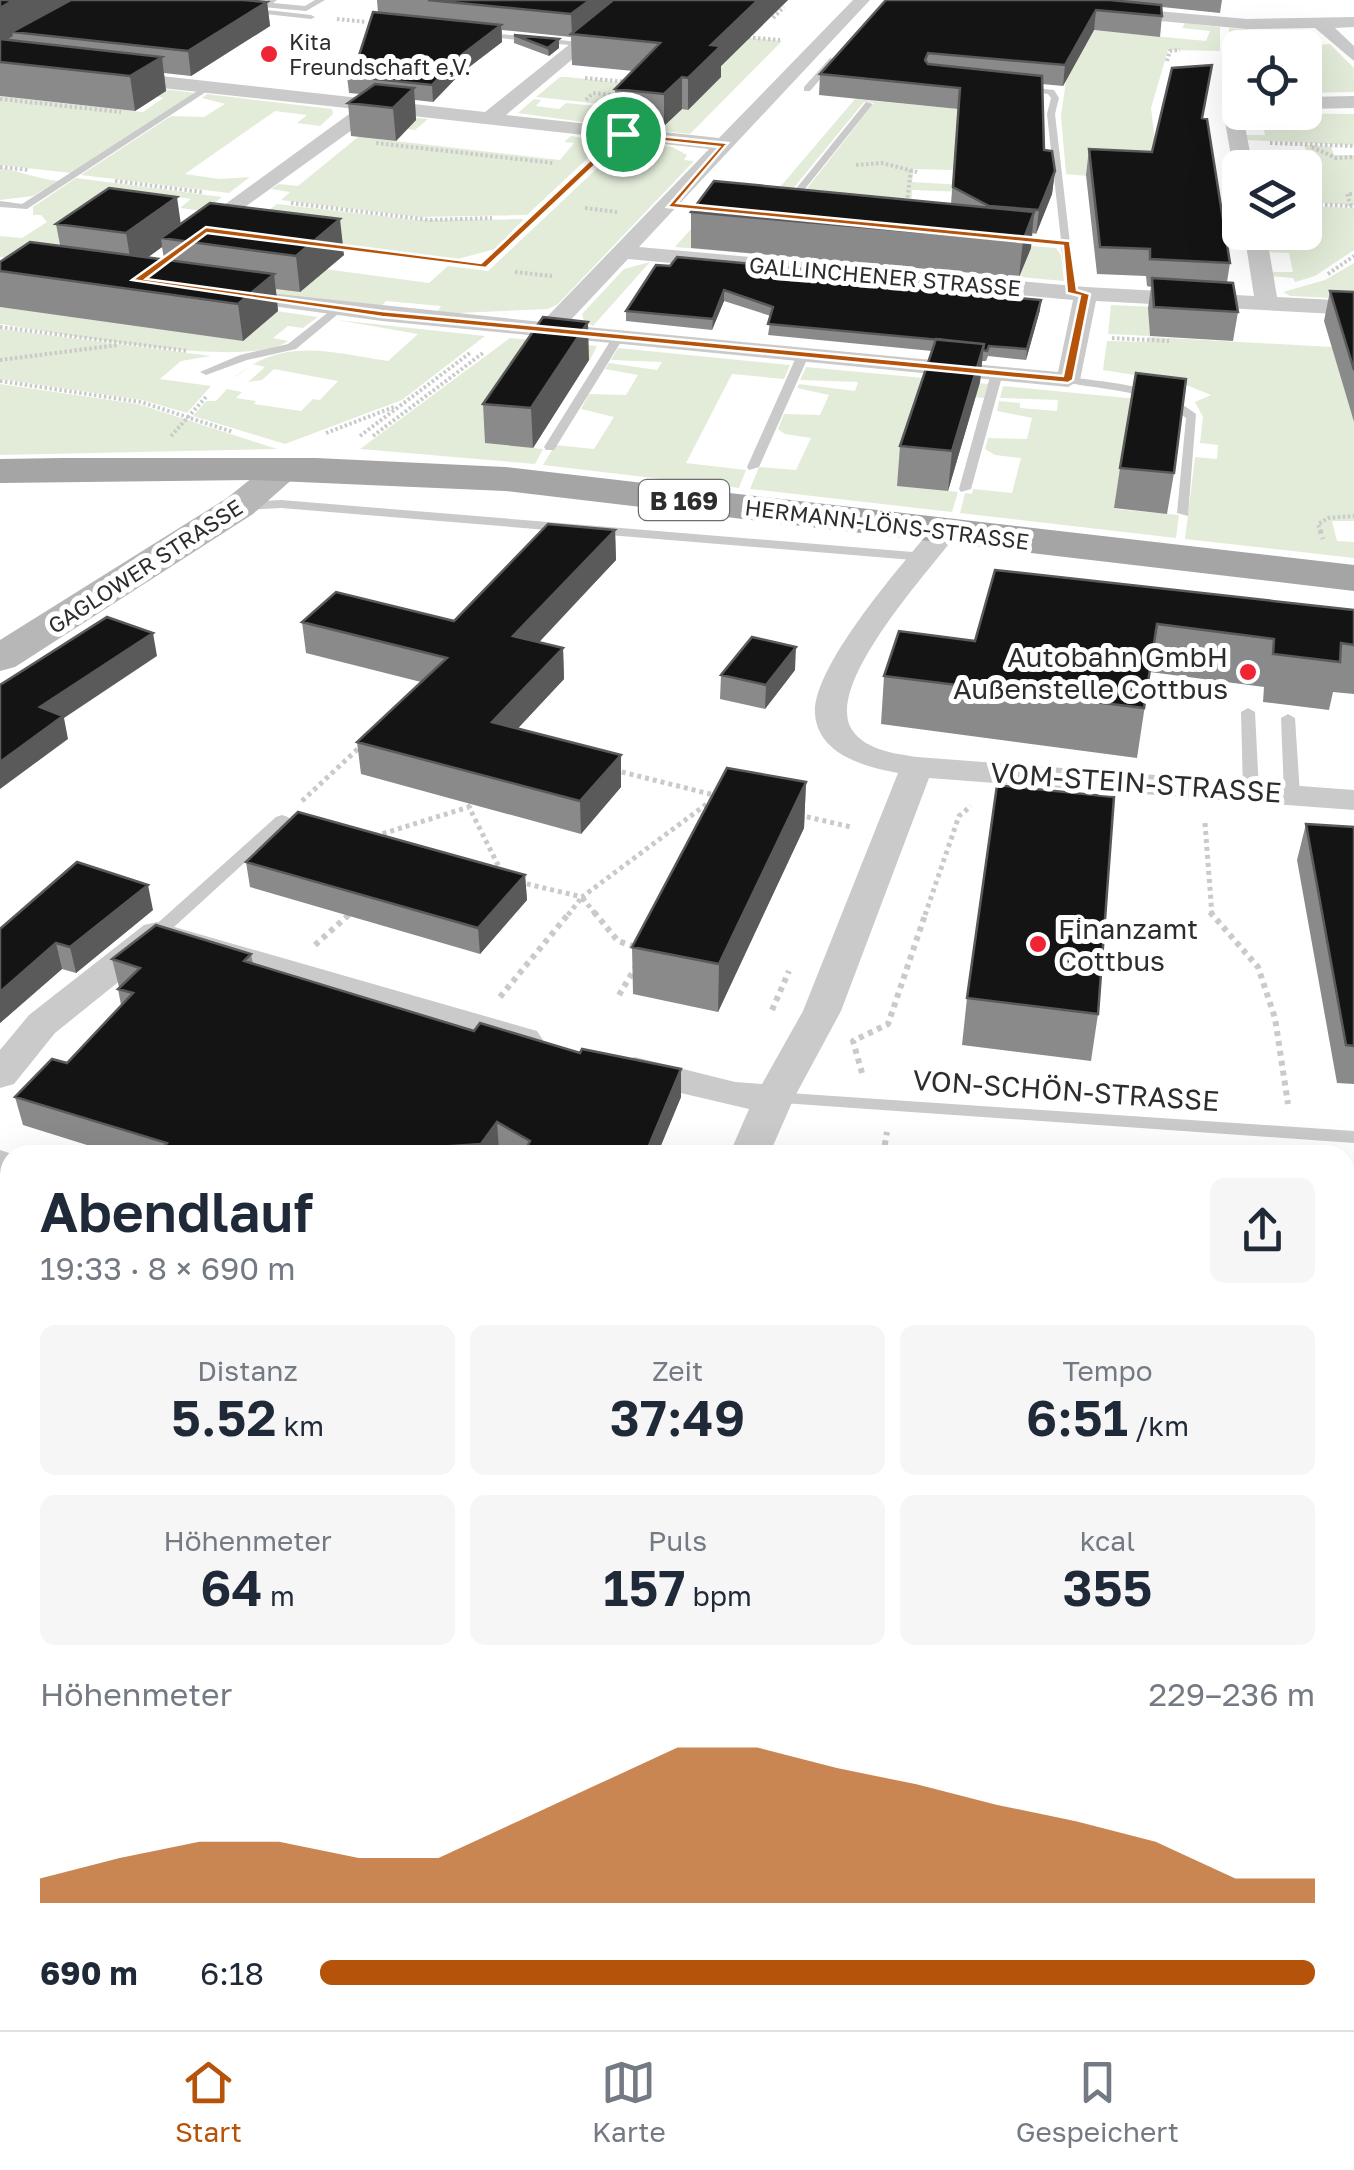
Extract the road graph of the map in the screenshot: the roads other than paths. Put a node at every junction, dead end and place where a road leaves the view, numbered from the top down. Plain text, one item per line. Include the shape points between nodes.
1 (273, 0) edge
2 (300, 0) edge
3 (321, 0) edge
4 (636, 0) edge
5 (862, 0) edge
6 (1266, 0) edge
7 (232, 8) edge
8 (1096, 10) edge
9 (311, 11) junction
10 (1354, 22) edge
11 (1322, 25) junction
12 (1286, 26) junction
13 (470, 33) edge
14 (579, 44) junction
15 (838, 54) edge
16 (1354, 56) edge
17 (90, 74) edge
18 (1003, 86) edge
19 (208, 88) junction
20 (807, 89) dead end
21 (1354, 102) edge
22 (1322, 103) edge
23 (869, 104) edge
24 (373, 106) junction
25 (489, 119) junction
26 (623, 134) junction
27 (725, 145) junction
28 (0, 204) edge
29 (664, 211) junction
30 (740, 212) edge
31 (798, 218) edge
32 (990, 236) edge
33 (306, 243) edge
34 (1067, 244) junction
35 (178, 250) edge
36 (1257, 250) edge
37 (625, 252) junction
38 (201, 290) edge
39 (1079, 293) junction
40 (1267, 304) junction
41 (1354, 308) edge
42 (339, 309) junction
43 (548, 330) junction
44 (618, 337) junction
45 (803, 355) junction
46 (206, 372) dead end
47 (997, 373) junction
48 (1068, 380) junction
49 (550, 447) dead end
50 (753, 467) dead end
51 (286, 469) junction
52 (0, 472) edge
53 (965, 490) dead end
54 (240, 506) junction
55 (1184, 513) dead end
56 (935, 544) junction
57 (1340, 563) edge
58 (0, 658) edge
59 (1248, 712) dead end
60 (1288, 718) dead end
61 (917, 768) junction
62 (1251, 791) junction
63 (1292, 794) junction
64 (1354, 800) edge
65 (282, 820) road end
66 (157, 933) junction
67 (551, 1048) edge
68 (607, 1063) edge
69 (0, 1076) edge
70 (774, 1098) junction
71 (1354, 1137) edge
72 (753, 1145) edge

1 - 9 lane via 265,4
2 - 9 lane
3 - 9 lane
4 - 14 street
5 - 27 street
6 - 12 street
7 - 9 lane
8 - 12 street
10 - 11 street
11 - 12 street
11 - 16 street
13 - 14 lane
14 - 25 street
15 - 20 lane
17 - 19 street
18 - 34 lane via 1055,98
19 - 24 street
19 - 28 lane via 24,206
21 - 22 street
23 - 31 lane via 778,216
24 - 25 street
24 - 35 street via 216,231
25 - 26 street
26 - 27 street
26 - 33 lane via 483,266
27 - 29 street
29 - 30 lane
29 - 37 street
32 - 34 lane
34 - 39 lane
36 - 40 street
37 - 39 street, GALLINCHENER STRASSE
37 - 43 street
38 - 42 street
39 - 40 street, GALLINCHENER STRASSE
39 - 48 street
40 - 41 street, GALLINCHENER STRASSE
42 - 43 street
42 - 46 lane via 292,347
43 - 44 street
44 - 45 street
44 - 49 lane
45 - 47 street
45 - 50 lane, HERMANN-LÖNS-STRASSE
47 - 48 street
47 - 53 lane, HERMANN-LÖNS-STRASSE
48 - 55 lane via 1140,390 1176,401 1192,416
51 - 52 main road, HERMANN-LÖNS-STRASSE / B 169
51 - 54 street, GAGLOWER STRASSE
51 - 56 main road, HERMANN-LÖNS-STRASSE / B 169 via 505,478
54 - 56 lane
54 - 58 street, GAGLOWER STRASSE
56 - 57 main road, HERMANN-LÖNS-STRASSE / B 169
56 - 61 street, VOM-STEIN-STRASSE via 852,654 832,699 837,733 856,751
59 - 62 lane
60 - 63 lane
61 - 62 street, VOM-STEIN-STRASSE
61 - 70 street via 822,1011
62 - 63 street, VOM-STEIN-STRASSE
63 - 64 street, VOM-STEIN-STRASSE
65 - 66 lane
66 - 67 street
66 - 69 street via 42,1024
68 - 70 street via 735,1095
70 - 71 lane, VON-SCHÖN-STRASSE
70 - 72 street

